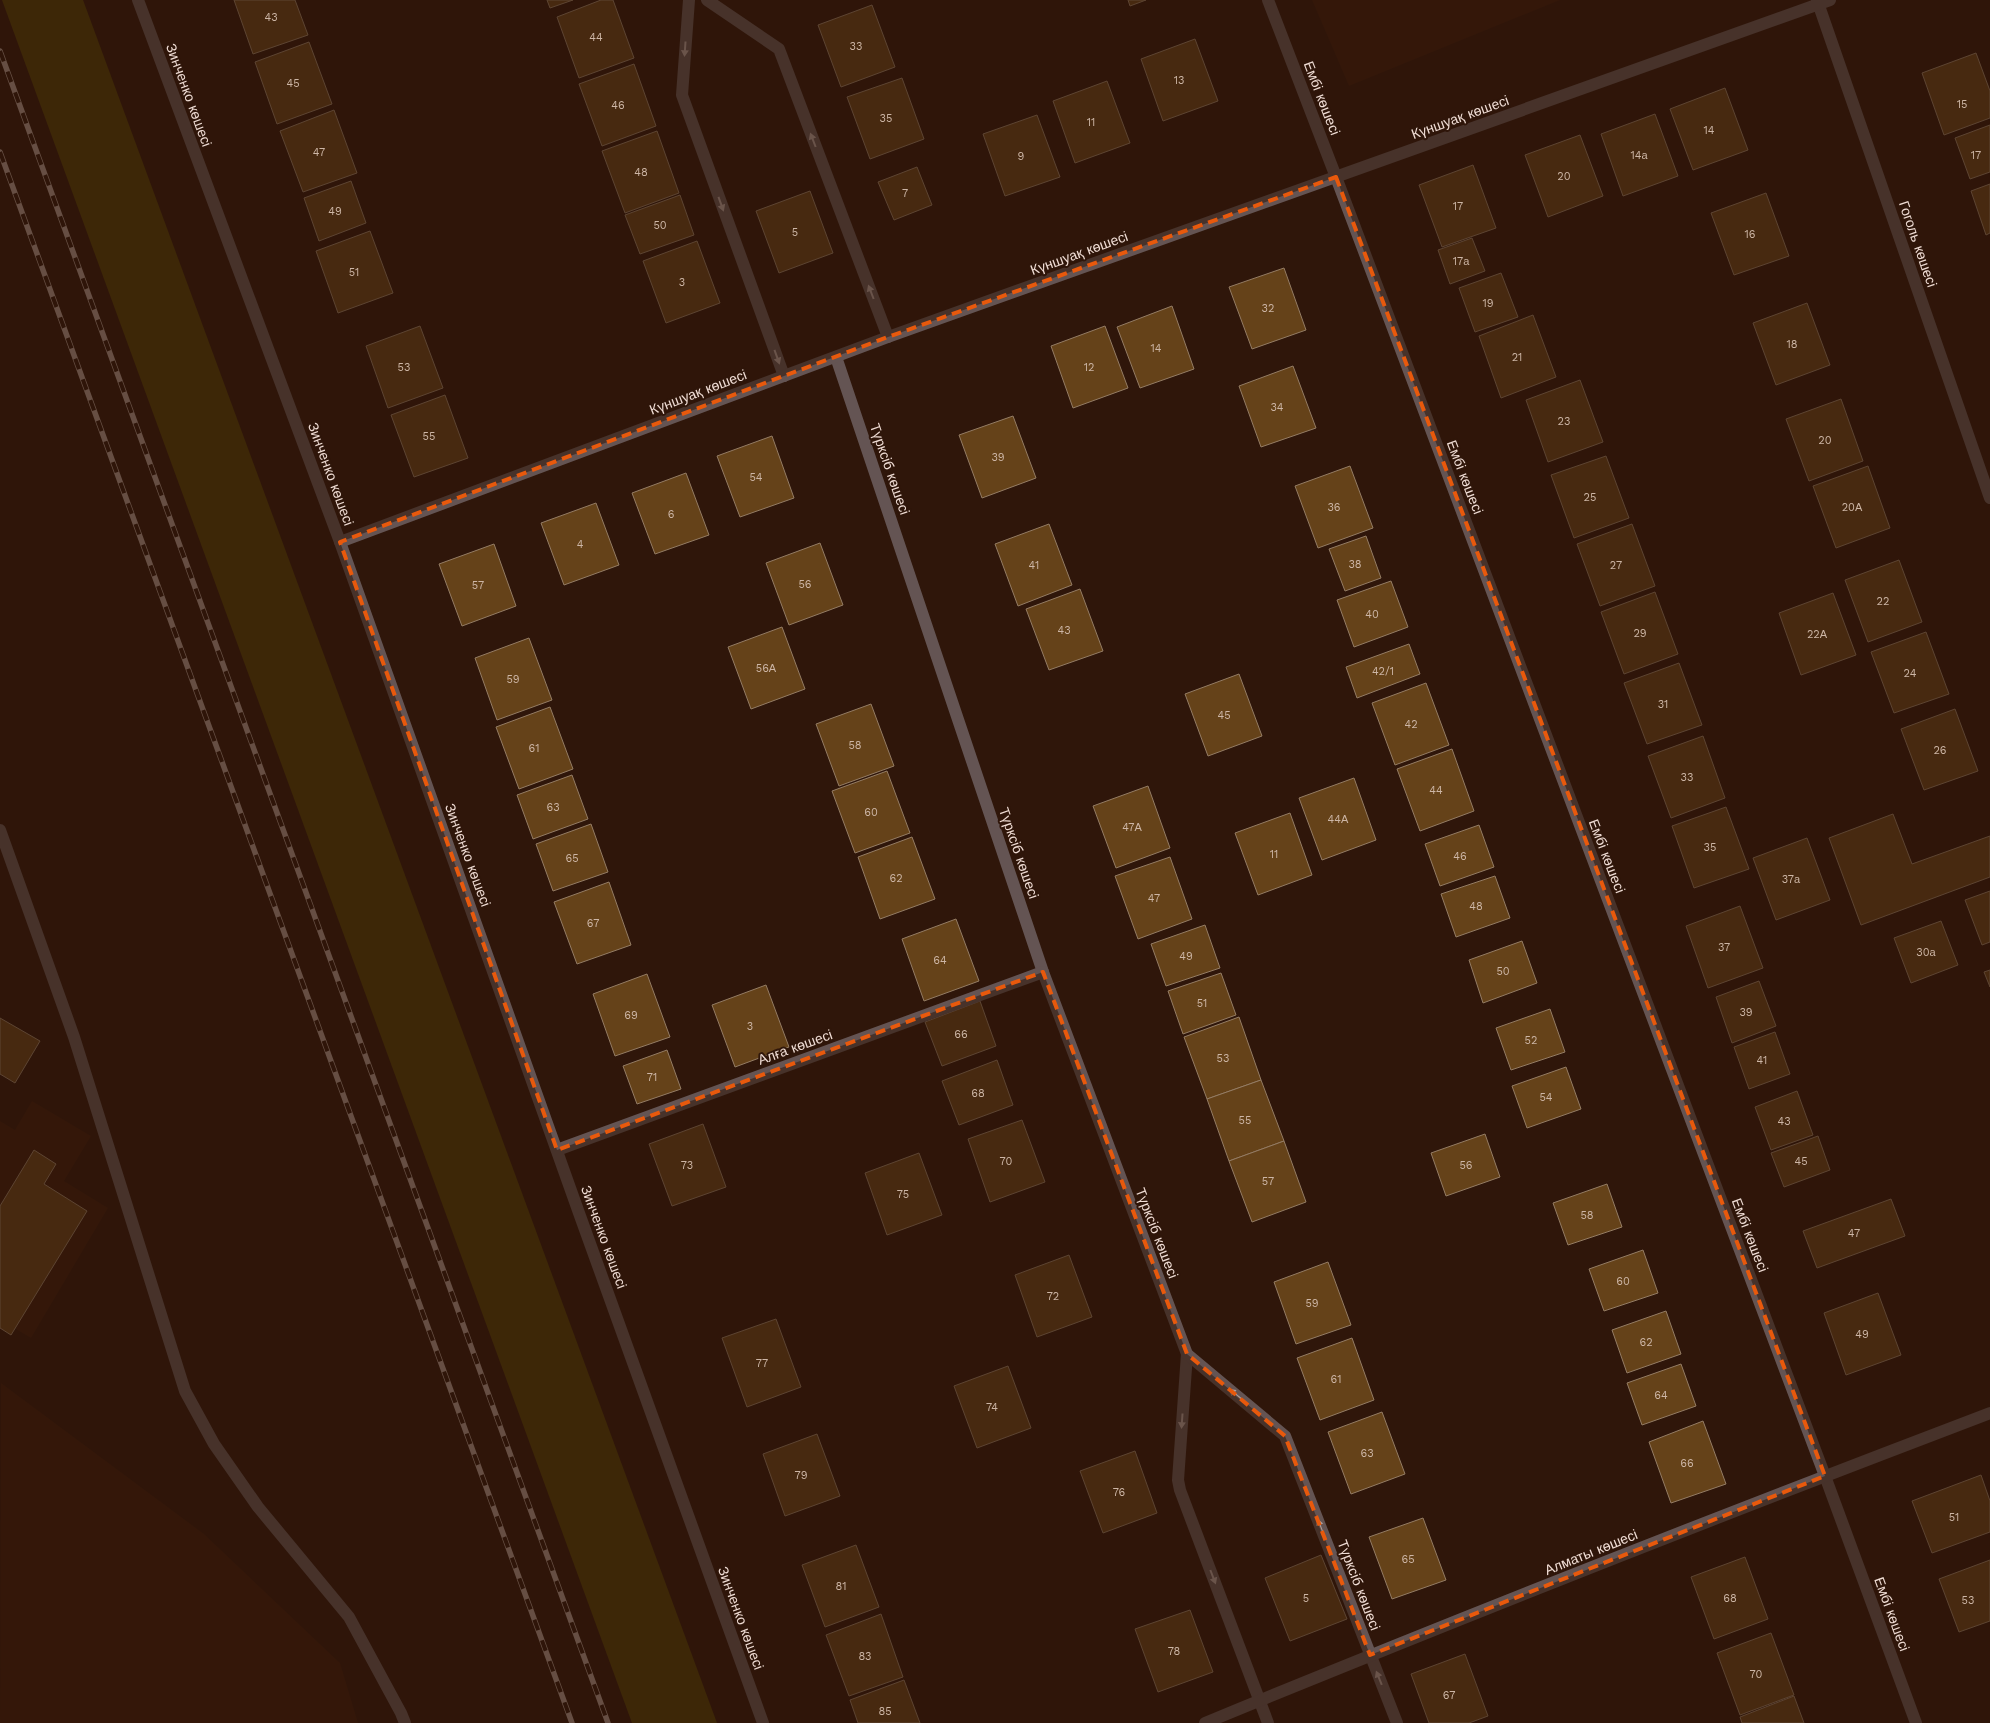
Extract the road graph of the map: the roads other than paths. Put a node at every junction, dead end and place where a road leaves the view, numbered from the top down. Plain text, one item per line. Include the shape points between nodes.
1 (138, 0) edge
2 (689, 0) edge
3 (707, 0) edge
4 (1268, 0) edge
5 (1822, 1) edge
6 (1336, 177) junction
7 (888, 338) junction
8 (836, 357) junction
9 (784, 376) junction
10 (1990, 498) edge
11 (340, 542) junction
12 (0, 830) edge
13 (1042, 972) junction
14 (557, 1150) junction
15 (1187, 1354) junction
16 (1990, 1413) edge
17 (1825, 1476) junction
18 (1370, 1655) junction
19 (1260, 1700) junction
20 (405, 1723) edge
21 (763, 1723) edge
22 (1205, 1723) edge
23 (1268, 1723) edge
24 (1397, 1723) edge
25 (1916, 1723) edge

1 - 11 street, Зинченко көшесі
2 -> 9 street via 682,95
7 -> 3 street via 779,49
4 - 6 street, Ембі көшесі
5 - 6 street, Күншуақ көшесі
5 - 10 street, Гоголь көшесі
6 - 7 street, Күншуақ көшесі
6 - 17 street, Ембі көшесі
7 - 8 street, Күншуақ көшесі
8 - 9 street, Күншуақ көшесі
8 - 13 street, Түрксіб көшесі
9 - 11 street, Күншуақ көшесі
11 - 14 street, Зинченко көшесі
12 - 20 street via 74,1037 185,1391 214,1444 258,1508 349,1617
13 - 14 street, Алға көшесі
13 - 15 street, Түрксіб көшесі
14 - 21 street, Зинченко көшесі
18 -> 15 street, Түрксіб көшесі via 1285,1436
15 -> 19 street, Түрксіб көшесі via 1178,1480
16 - 17 street, Алматы көшесі
17 - 18 street, Алматы көшесі
17 - 25 street, Ембі көшесі
18 - 19 street, Алматы көшесі
24 -> 18 street, Түрксіб көшесі
19 - 22 street, Алматы көшесі
19 - 23 street, Түрксіб көшесі

